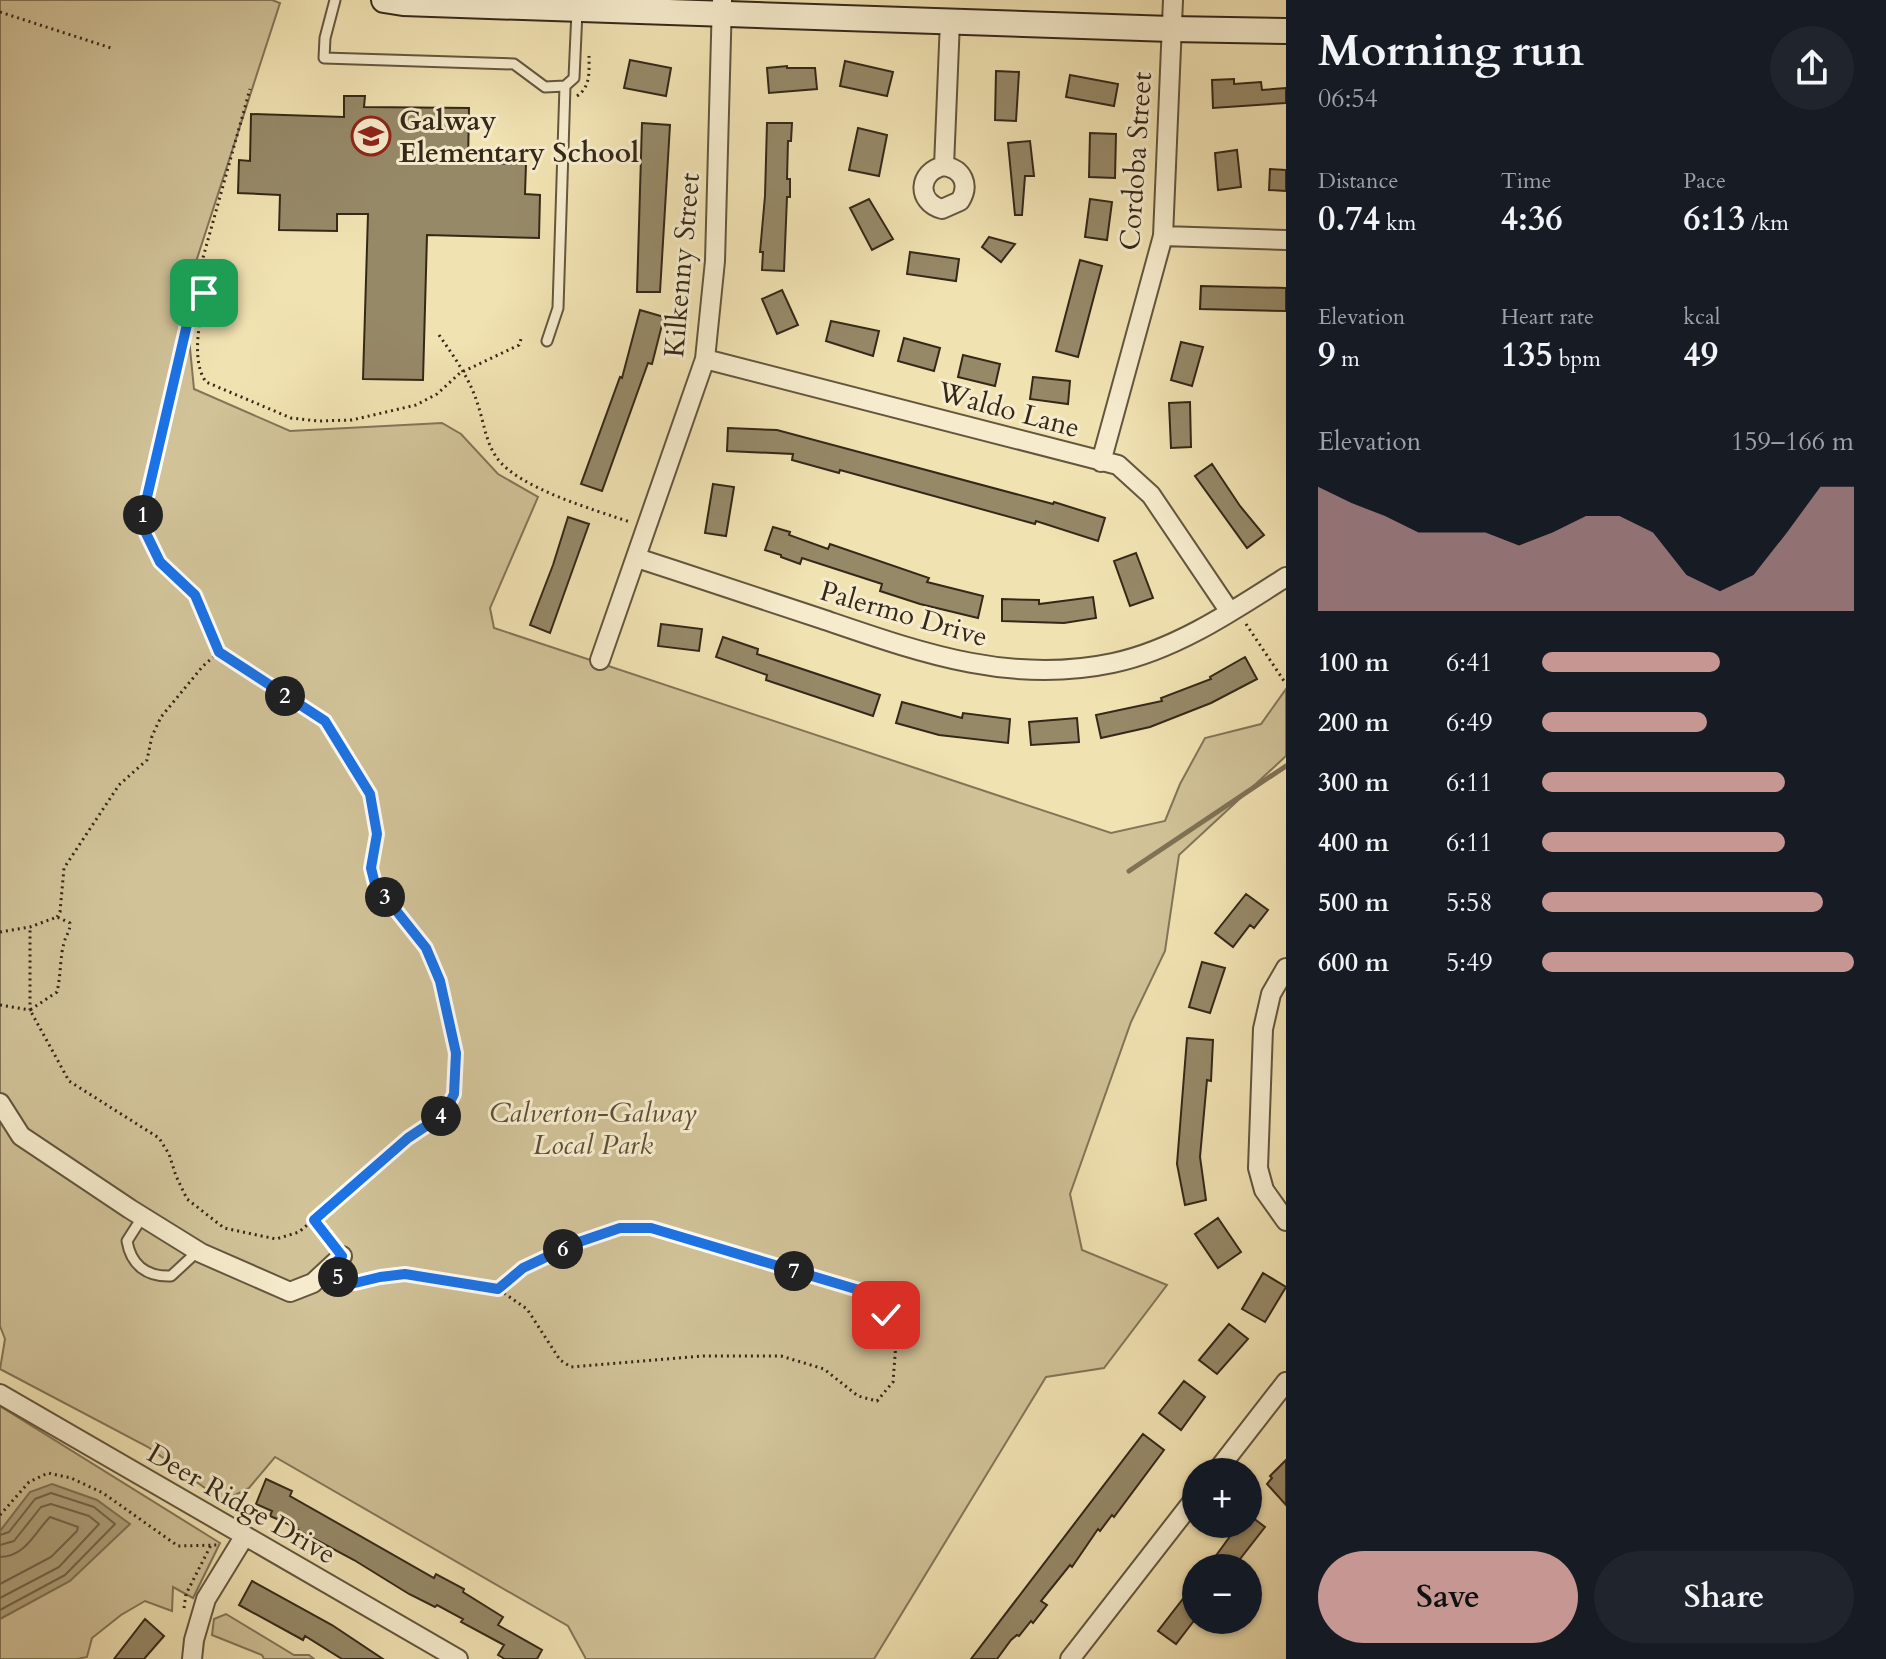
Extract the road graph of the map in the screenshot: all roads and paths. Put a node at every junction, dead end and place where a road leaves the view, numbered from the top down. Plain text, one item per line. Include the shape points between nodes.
1 (335, 0) edge
2 (384, 0) edge
3 (1173, 0) edge
4 (571, 6) edge
5 (722, 7) edge
6 (0, 12) edge
7 (950, 21) junction
8 (1171, 29) junction
9 (1286, 31) edge
10 (111, 48) dead end
11 (565, 86) junction
12 (250, 89) dead end
13 (944, 166) dead end
14 (1163, 236) junction
15 (1286, 240) edge
16 (195, 290) junction
17 (439, 335) dead end
18 (522, 336) dead end
19 (547, 341) dead end
20 (705, 359) junction
21 (464, 371) junction
22 (1101, 462) junction
23 (637, 524) dead end
24 (637, 558) junction
25 (1286, 577) edge
26 (1230, 612) junction
27 (219, 652) junction
28 (600, 660) dead end
29 (1286, 684) edge
30 (57, 917) junction
31 (30, 927) junction
32 (0, 932) edge
33 (1286, 968) edge
34 (0, 1005) edge
35 (30, 1010) junction
36 (0, 1103) edge
37 (143, 1216) junction
38 (314, 1220) junction
39 (1286, 1221) edge
40 (198, 1251) junction
41 (336, 1262) junction
42 (498, 1289) junction
43 (1286, 1382) edge
44 (0, 1394) edge
45 (1227, 1458) edge
46 (0, 1515) edge
47 (1182, 1515) edge
48 (240, 1543) junction
49 (192, 1659) edge
50 (458, 1659) edge
51 (1070, 1659) edge

1 - 11 lane via 324,58 514,64 545,87
2 - 4 street
3 - 8 street, Cordoba Street
4 - 5 street
4 - 11 lane via 574,78
5 - 7 street
5 - 20 street, Kilkenny Street via 715,261
6 - 10 path
7 - 8 street
7 - 13 street
8 - 9 street
8 - 14 street, Cordoba Street
11 - 19 lane via 558,308
12 - 16 path
14 - 15 street
14 - 22 street, Cordoba Street
16 - 21 path via 204,293 198,359 206,382 291,418 352,420 389,413 437,394
16 - 27 path via 141,523 160,562 195,595
17 - 21 path
18 - 21 path via 519,345
20 - 22 street, Waldo Lane
20 - 24 street, Kilkenny Street
21 - 23 path via 487,437 504,467 523,481
22 - 26 street, Waldo Lane via 1118,465 1151,495
24 - 26 street, Palermo Drive via 929,655 996,669 1064,670 1115,663 1183,639
24 - 28 street, Kilkenny Street
25 - 26 street, Palermo Drive
26 - 29 path via 1249,626
27 - 30 path via 161,717 147,760 119,785 64,868
27 - 38 path via 325,721 370,794 377,834 371,868 375,884 426,948 440,981 456,1053 454,1094 444,1114 408,1138
30 - 31 path
30 - 35 path via 70,923 57,992
31 - 32 path
31 - 35 path
33 - 39 street via 1271,994 1263,1029 1258,1168 1264,1190
34 - 35 path
35 - 38 path via 69,1081 159,1138 187,1199 224,1228 276,1239 299,1232
36 - 37 street via 21,1136
37 - 40 street
37 - 40 lane via 127,1241 136,1264 148,1273 171,1276
38 - 41 path
40 - 41 street via 290,1292 313,1283
41 - 42 path via 342,1280 355,1283 405,1274
42 - 42 path via 527,1309 560,1360 571,1367 703,1356 781,1356 824,1369 858,1396 877,1401 893,1382 896,1343 886,1315 869,1293 651,1228 620,1228 576,1243 523,1268
43 - 45 street
44 - 48 street, Deer Ridge Drive
46 - 48 path via 29,1482 48,1473 103,1493 178,1546
47 - 51 street
48 - 49 street via 206,1599
48 - 50 street, Deer Ridge Drive

